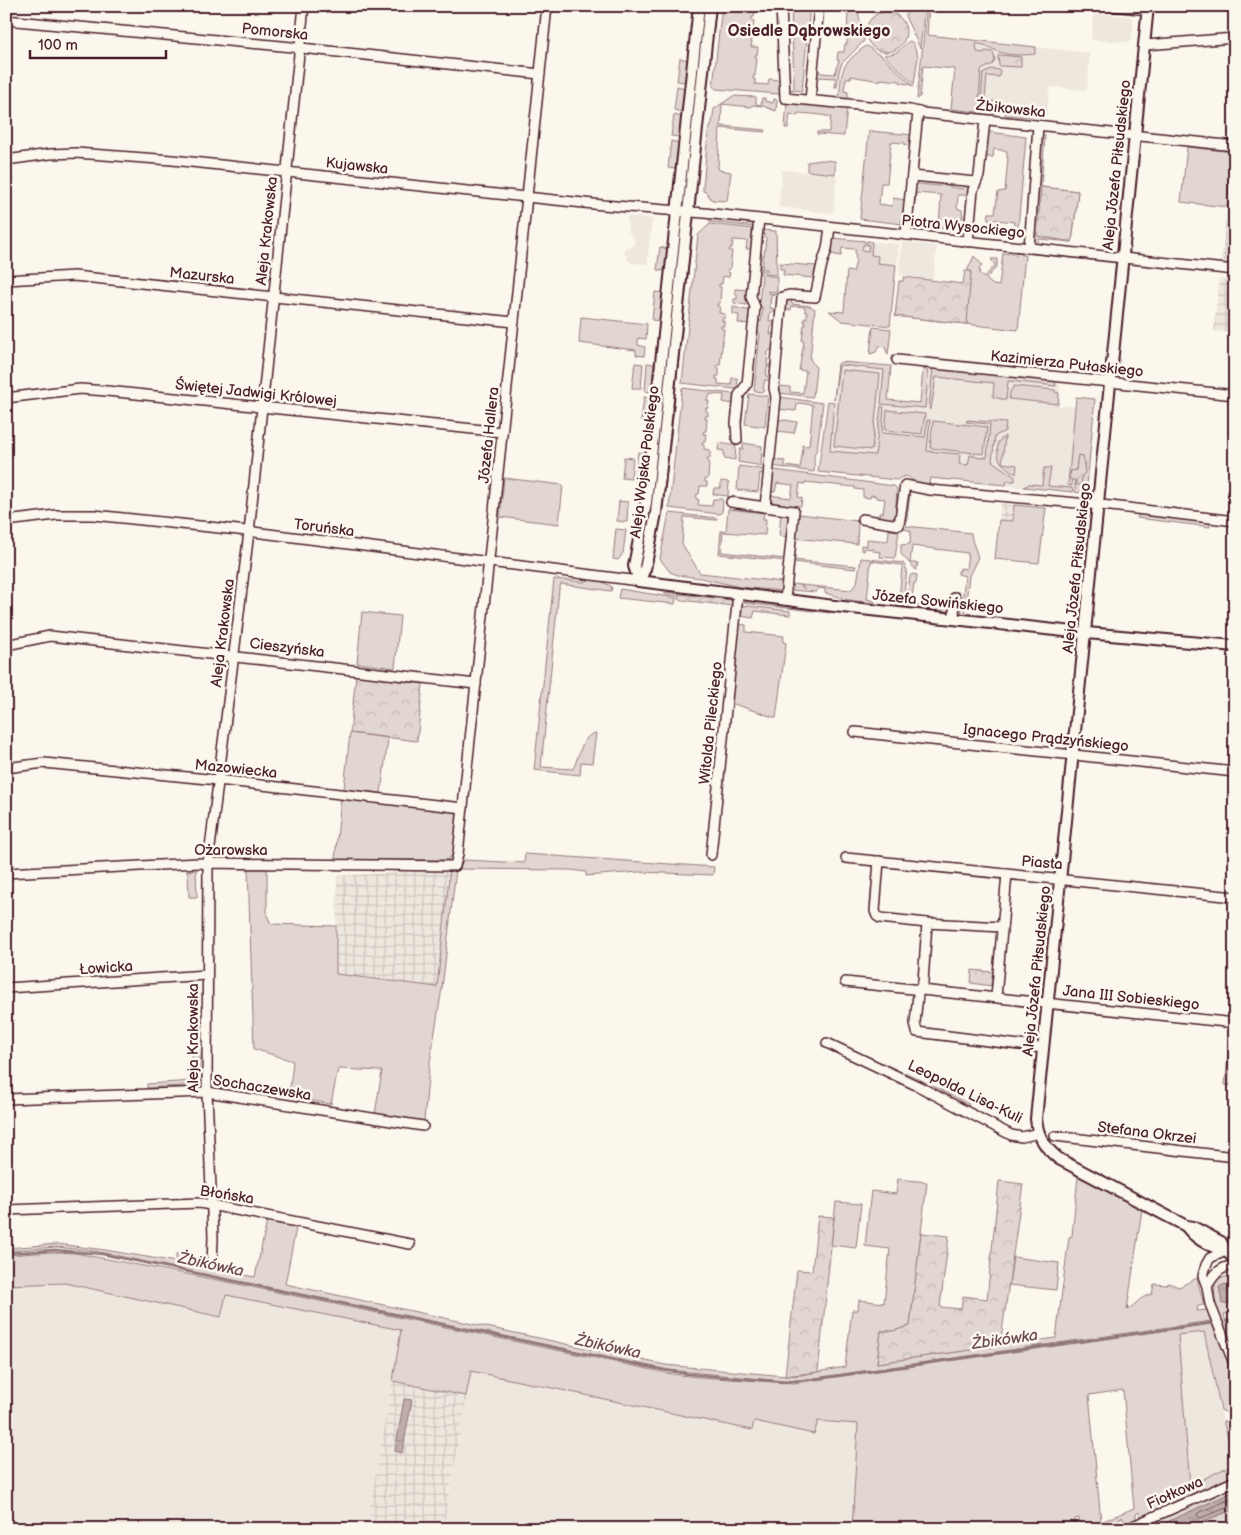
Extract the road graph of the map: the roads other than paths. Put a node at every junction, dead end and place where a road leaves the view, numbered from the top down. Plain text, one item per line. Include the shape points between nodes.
1 (304, 6) edge
2 (547, 6) edge
3 (699, 6) edge
4 (710, 6) edge
5 (781, 6) edge
6 (819, 6) edge
7 (1113, 6) edge
8 (1148, 8) edge
9 (6, 20) edge
10 (1235, 38) edge
11 (1144, 45) junction
12 (300, 48) junction
13 (540, 74) junction
14 (810, 100) junction
15 (918, 112) junction
16 (984, 120) junction
17 (1038, 126) junction
18 (1136, 135) junction
19 (1235, 146) edge
20 (6, 160) edge
21 (287, 172) junction
22 (912, 176) junction
23 (976, 182) junction
24 (527, 196) junction
25 (682, 212) junction
26 (759, 219) junction
27 (830, 227) junction
28 (906, 235) junction
29 (968, 242) junction
30 (1029, 248) junction
31 (1123, 259) junction
32 (1235, 270) edge
33 (6, 280) edge
34 (274, 297) junction
35 (514, 322) junction
36 (897, 360) dead end
37 (1110, 382) junction
38 (1235, 395) edge
39 (6, 398) edge
40 (262, 408) junction
41 (502, 432) junction
42 (738, 440) dead end
43 (731, 502) dead end
44 (1098, 506) junction
45 (765, 507) junction
46 (862, 519) dead end
47 (6, 521) edge
48 (1235, 521) edge
49 (249, 532) junction
50 (489, 562) junction
51 (639, 581) junction
52 (738, 594) junction
53 (955, 598) dead end
54 (785, 600) junction
55 (954, 618) junction
56 (1086, 633) junction
57 (6, 645) edge
58 (1235, 646) edge
59 (234, 656) junction
60 (476, 684) junction
61 (854, 732) dead end
62 (1073, 754) junction
63 (6, 768) edge
64 (1235, 772) edge
65 (218, 780) junction
66 (463, 808) junction
67 (711, 855) dead end
68 (846, 858) dead end
69 (879, 861) junction
70 (208, 864) junction
71 (455, 866) joint
72 (6, 873) edge
73 (1007, 874) junction
74 (1061, 880) junction
75 (1235, 897) edge
76 (927, 923) junction
77 (1002, 927) junction
78 (207, 975) junction
79 (845, 982) dead end
80 (6, 988) edge
81 (920, 989) junction
82 (996, 997) junction
83 (1047, 1002) junction
84 (1235, 1023) edge
85 (827, 1043) dead end
86 (1043, 1048) junction
87 (207, 1092) junction
88 (6, 1099) edge
89 (423, 1126) dead end
90 (1039, 1133) junction
91 (1055, 1136) dead end
92 (1235, 1157) edge
93 (212, 1204) junction
94 (6, 1210) edge
95 (410, 1244) dead end
96 (1226, 1251) junction
97 (1235, 1260) edge
98 (212, 1265) dead end
99 (1235, 1266) edge
100 (1207, 1286) junction
101 (1235, 1366) edge
102 (1235, 1481) edge
103 (1126, 1529) edge

1 - 12 street, Aleja Krakowska
2 - 13 street, Józefa Hallera
3 - 25 street, Aleja Wojska Polskiego
4 - 25 street, Aleja Wojska Polskiego
5 - 14 street, Żbikowska via 785,98
6 - 14 street
7 - 8 street
8 - 11 street, Aleja Józefa Piłsudskiego
9 - 12 street, Pomorska
10 - 11 street
11 - 18 street, Aleja Józefa Piłsudskiego
12 - 13 street, Pomorska
12 - 21 street, Aleja Krakowska
13 - 24 street, Józefa Hallera
14 - 15 street, Żbikowska
15 - 16 street, Żbikowska
15 - 22 street
16 - 17 street, Żbikowska
16 - 23 street
17 - 18 street, Żbikowska
17 - 30 street
18 - 19 street, Żbikowska
18 - 31 street, Aleja Józefa Piłsudskiego
20 - 21 street, Kujawska via 50,154 102,154
21 - 24 street, Kujawska
21 - 34 street, Aleja Krakowska
22 - 23 street
22 - 28 street
23 - 29 street
24 - 25 street, Kujawska
24 - 35 street, Józefa Hallera
25 - 26 street, Piotra Wysockiego
25 - 51 street, Aleja Wojska Polskiego via 656,513 645,569
26 - 27 street, Piotra Wysockiego
26 - 42 street via 747,384 739,396
27 - 28 street, Piotra Wysockiego
27 - 45 street via 815,297 782,297
28 - 29 street, Piotra Wysockiego
29 - 30 street, Piotra Wysockiego
30 - 31 street, Piotra Wysockiego
31 - 32 street, Piotra Wysockiego
31 - 37 street, Aleja Józefa Piłsudskiego
33 - 34 street, Mazurska via 74,276
34 - 35 street, Mazurska
34 - 40 street, Aleja Krakowska
35 - 41 street, Józefa Hallera
36 - 37 street, Kazimierza Pułaskiego
37 - 38 street, Kazimierza Pułaskiego
37 - 44 street, Aleja Józefa Piłsudskiego
39 - 40 street, Świętej Jadwigi Królowej via 80,389
40 - 41 street, Świętej Jadwigi Królowej
40 - 49 street, Aleja Krakowska
41 - 50 street, Józefa Hallera
43 - 45 street
44 - 46 street via 946,492 905,485 899,525
44 - 48 street
44 - 56 street, Aleja Józefa Piłsudskiego
45 - 54 street via 794,510
47 - 49 street, Toruńska via 56,515 94,515
49 - 50 street, Toruńska
49 - 59 street, Aleja Krakowska
50 - 51 street, Toruńska
50 - 60 street, Józefa Hallera
51 - 52 street, Józefa Sowińskiego
52 - 54 street, Józefa Sowińskiego
52 - 67 street, Witolda Pileckiego
53 - 55 street
54 - 55 street, Józefa Sowińskiego
55 - 56 street, Józefa Sowińskiego
56 - 58 street, Józefa Sowińskiego
56 - 62 street, Aleja Józefa Piłsudskiego
57 - 59 street, Cieszyńska via 50,636
59 - 60 street, Cieszyńska
59 - 65 street, Aleja Krakowska
60 - 66 street, Józefa Hallera
61 - 62 street, Ignacego Prądzyńskiego
62 - 64 street, Ignacego Prądzyńskiego
62 - 74 street, Aleja Józefa Piłsudskiego
63 - 65 street, Mazowiecka via 44,763
65 - 66 street, Mazowiecka
65 - 70 street, Aleja Krakowska
66 - 71 street, Józefa Hallera
68 - 69 street, Piasta
69 - 73 street, Piasta
69 - 76 street via 877,916
70 - 71 street, Ożarowska
70 - 72 street, Ożarowska
70 - 78 street, Aleja Krakowska
73 - 74 street, Piasta
73 - 77 street
74 - 75 street, Piasta
74 - 83 street, Aleja Józefa Piłsudskiego
76 - 77 street
76 - 81 street
77 - 82 street
78 - 80 street, Łowicka
78 - 87 street, Aleja Krakowska
79 - 81 street, Jana III Sobieskiego
81 - 82 street, Jana III Sobieskiego
81 - 86 street via 915,1023 917,1032
82 - 83 street, Jana III Sobieskiego
83 - 84 street, Jana III Sobieskiego
83 - 86 street, Aleja Józefa Piłsudskiego
85 - 90 street, Leopolda Lisa-Kuli via 895,1074 1011,1135 1022,1137
86 - 90 street, Aleja Józefa Piłsudskiego via 1036,1119
87 - 88 street, Sochaczewska
87 - 89 street, Sochaczewska
87 - 93 street, Aleja Krakowska
90 - 96 street, Leopolda Lisa-Kuli via 1046,1147 1059,1159 1222,1242
91 - 92 street, Stefana Okrzei
93 - 94 street, Błońska
93 - 95 street, Błońska
93 - 98 street, Aleja Krakowska
96 - 97 street, Leopolda Lisa-Kuli
96 - 100 street via 1207,1262 1203,1274
99 - 100 street via 1218,1270
100 - 101 street via 1210,1304
102 - 103 street, Fiołkowa

